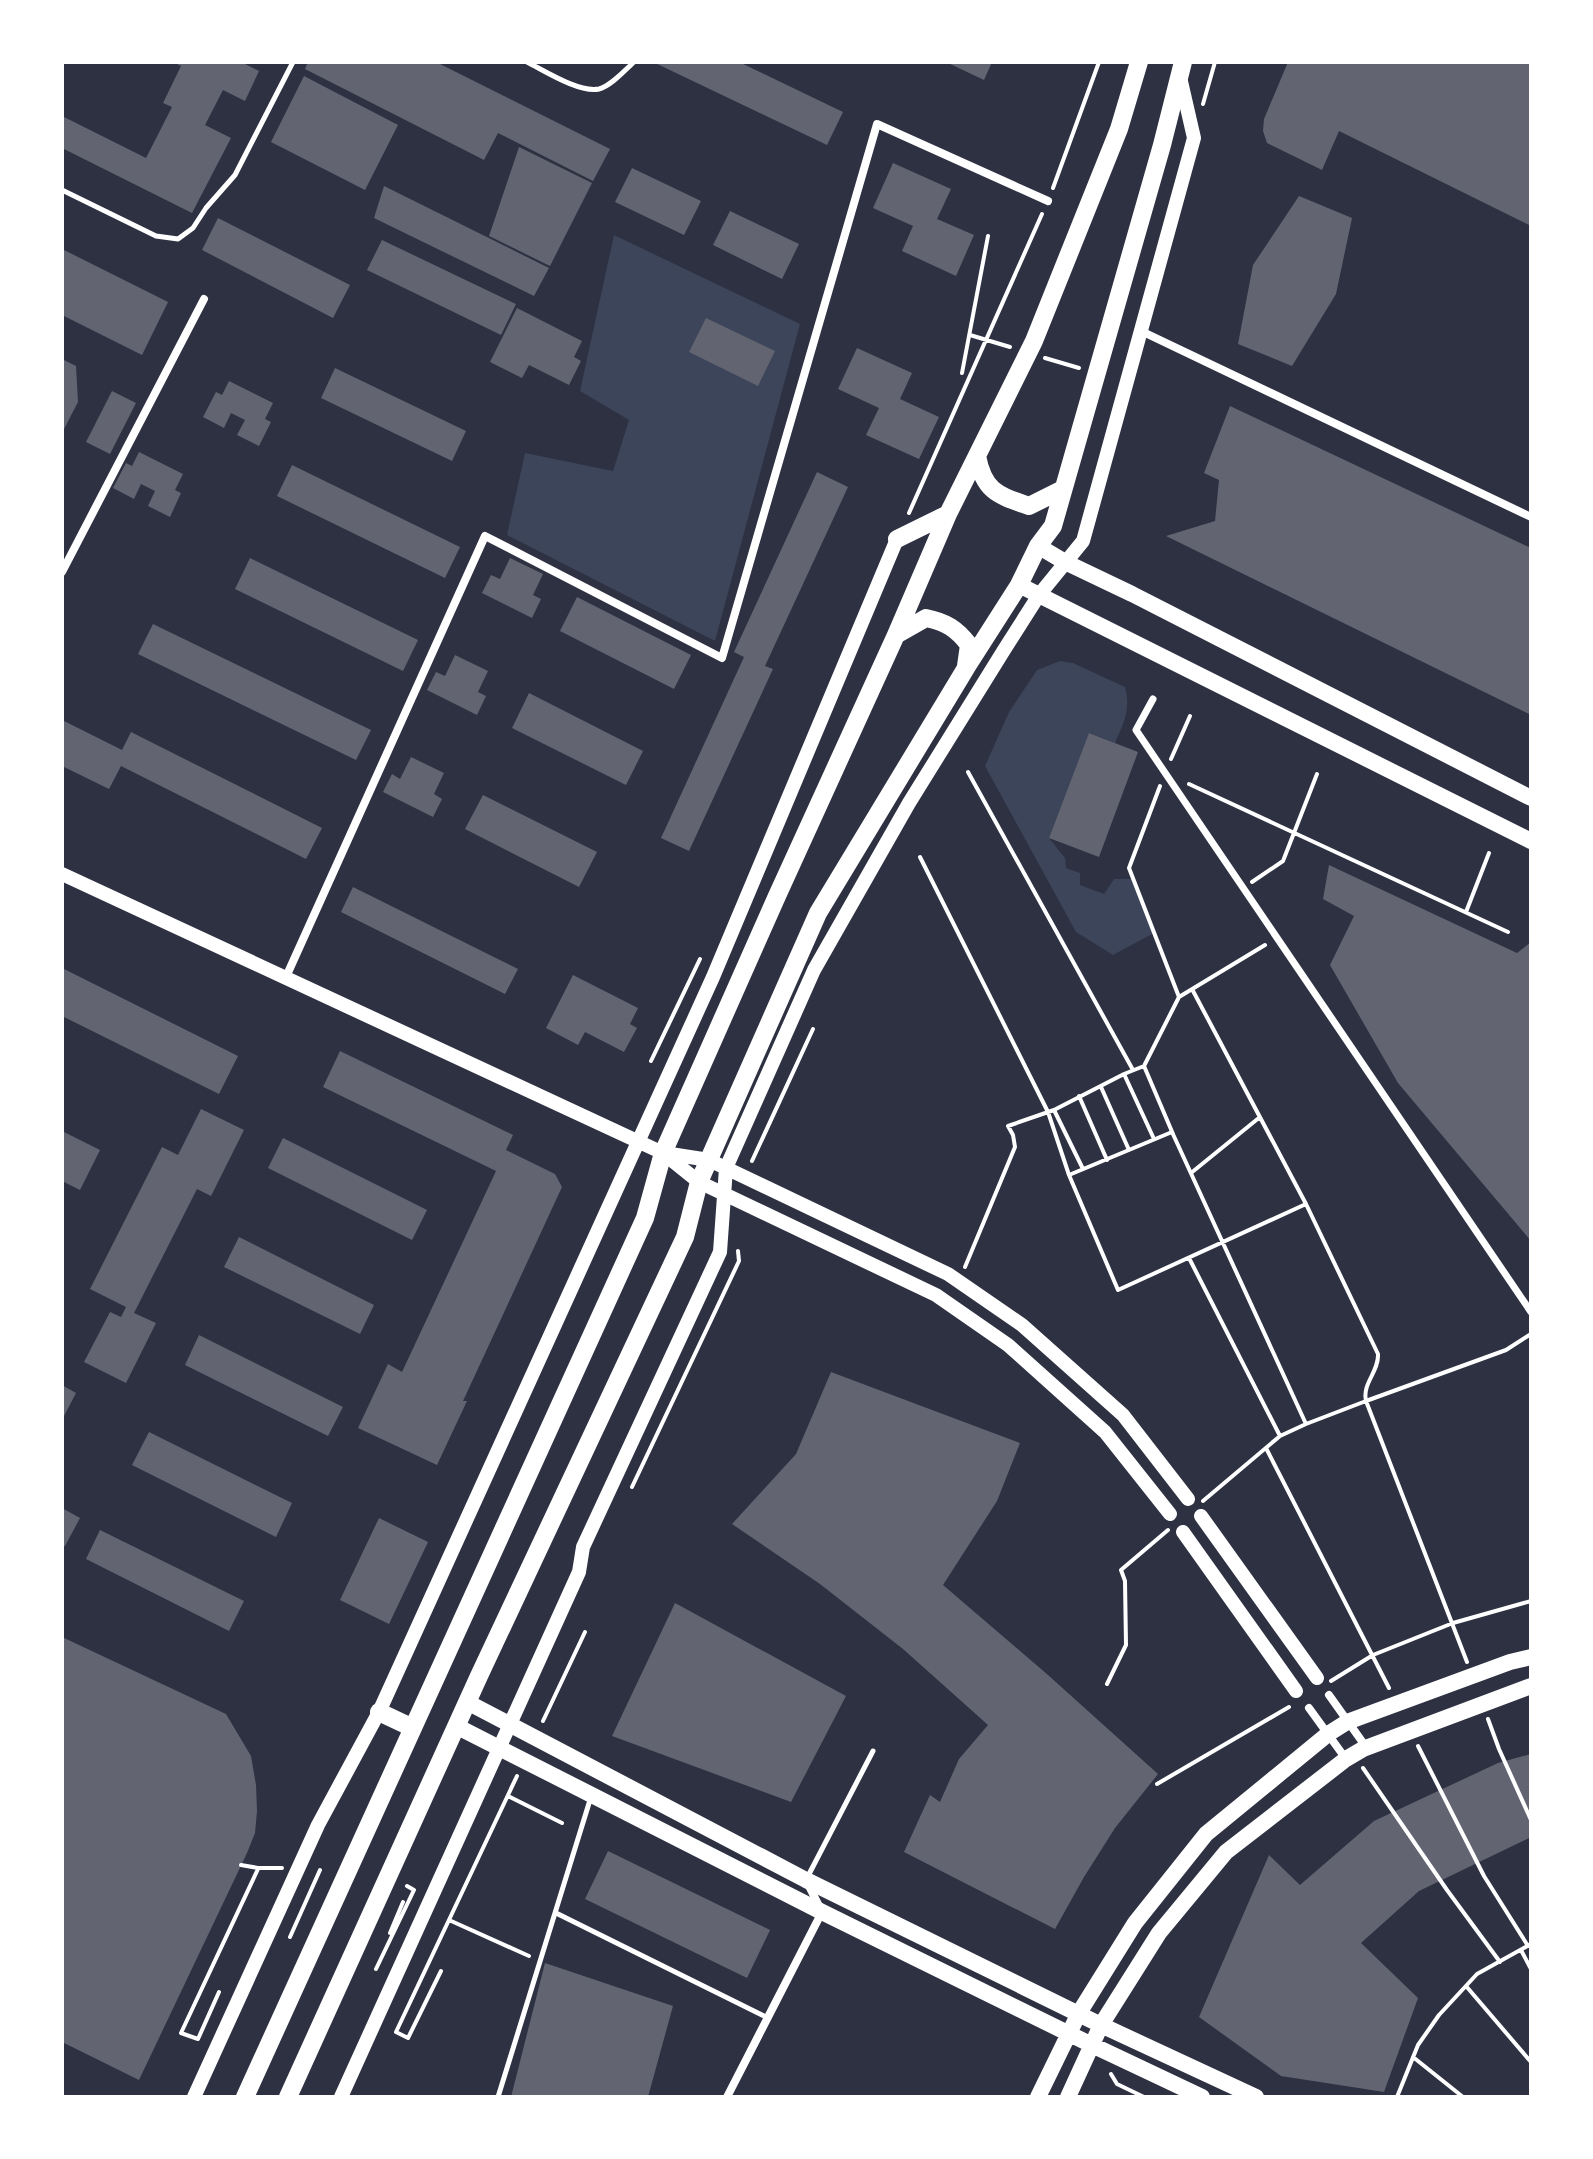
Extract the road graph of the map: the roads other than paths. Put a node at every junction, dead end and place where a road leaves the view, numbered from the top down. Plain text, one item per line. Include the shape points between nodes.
1 (293, 62) edge
2 (527, 62) edge
3 (634, 62) edge
4 (1139, 62) edge
5 (1182, 68) edge
6 (62, 190) edge
7 (1048, 201) dead end
8 (204, 299) dead end
9 (1141, 331) junction
10 (977, 456) junction
11 (1063, 489) junction
12 (948, 514) junction
13 (1531, 517) edge
14 (897, 539) joint
15 (1038, 546) junction
16 (1065, 562) junction
17 (62, 572) edge
18 (1019, 585) junction
19 (1039, 595) junction
20 (896, 635) junction
21 (966, 668) junction
22 (1153, 699) dead end
23 (1531, 798) edge
24 (1531, 841) edge
25 (62, 874) edge
26 (286, 977) junction
27 (638, 1141) junction
28 (663, 1153) junction
29 (717, 1164) junction
30 (699, 1182) junction
31 (724, 1194) junction
32 (1531, 1312) edge
33 (1188, 1499) dead end
34 (1170, 1514) dead end
35 (1201, 1516) dead end
36 (1183, 1532) dead end
37 (1531, 1657) edge
38 (1321, 1682) road end
39 (1531, 1686) edge
40 (1298, 1695) road end
41 (1329, 1695) dead end
42 (467, 1702) junction
43 (1309, 1708) dead end
44 (379, 1712) junction
45 (1347, 1722) junction
46 (510, 1724) junction
47 (456, 1726) junction
48 (413, 1728) junction
49 (1328, 1734) junction
50 (499, 1748) junction
51 (1366, 1748) junction
52 (873, 1751) dead end
53 (1346, 1759) junction
54 (592, 1795) junction
55 (806, 1880) junction
56 (822, 1912) junction
57 (556, 1913) junction
58 (1079, 2013) junction
59 (768, 2018) junction
60 (1101, 2025) junction
61 (1069, 2032) junction
62 (1092, 2045) junction
63 (194, 2097) edge
64 (245, 2097) edge
65 (288, 2097) edge
66 (341, 2097) edge
67 (498, 2097) edge
68 (727, 2097) edge
69 (1038, 2097) edge
70 (1068, 2097) edge
71 (1202, 2097) edge
72 (1256, 2097) edge

1 - 6 lane via 235,175 178,239 156,236
2 - 3 lane via 579,87 600,89
4 - 10 main road via 1119,129 1034,341
5 - 9 street via 1194,138
5 - 11 main road
7 - 26 street via 877,124 722,658 485,536
8 - 17 street
9 - 13 street
9 - 16 street via 1083,541
10 - 11 main road via 980,472 996,494 1029,506
10 - 12 main road
11 - 15 main road via 1053,526
12 - 14 main road
12 - 20 main road
14 - 27 street via 713,977
15 - 16 main road
15 - 18 main road
16 - 19 street
16 - 23 main road
18 - 19 main road
18 - 21 main road
19 - 24 main road
19 - 29 street via 841,919
20 - 21 main road via 926,618 942,621 969,645
20 - 28 main road
21 - 29 main road via 818,913
22 - 32 street via 1136,730
25 - 26 street
26 - 27 street
27 - 28 street
27 - 44 street
28 - 29 street
28 - 30 street
28 - 48 main road via 645,1218
29 - 30 main road
29 - 31 street
29 - 33 street via 948,1274 1022,1325 1123,1415
30 - 31 street
30 - 42 main road via 685,1237
31 - 34 street via 936,1295 1008,1345 1105,1432
31 - 46 street via 720,1252 583,1547 579,1572
35 - 38 street
36 - 40 street
37 - 45 main road
39 - 51 main road
41 - 45 street
42 - 46 main road
42 - 47 main road
43 - 49 street
44 - 48 main road
44 - 63 street via 318,1825
45 - 49 main road
45 - 51 street
46 - 50 street
46 - 55 main road
47 - 50 main road
47 - 65 main road
48 - 64 main road
49 - 53 street
49 - 58 main road via 1206,1834 1135,1923
50 - 54 main road
50 - 66 street
51 - 53 main road
52 - 55 lane
53 - 60 main road via 1226,1852 1159,1933
54 - 56 main road
54 - 57 lane
55 - 56 street
55 - 58 main road
56 - 59 street
56 - 61 main road
57 - 59 lane
57 - 67 lane
58 - 60 main road
58 - 61 main road
59 - 68 street
60 - 62 main road
60 - 72 main road
61 - 62 main road
61 - 69 main road
62 - 70 main road
62 - 71 main road

